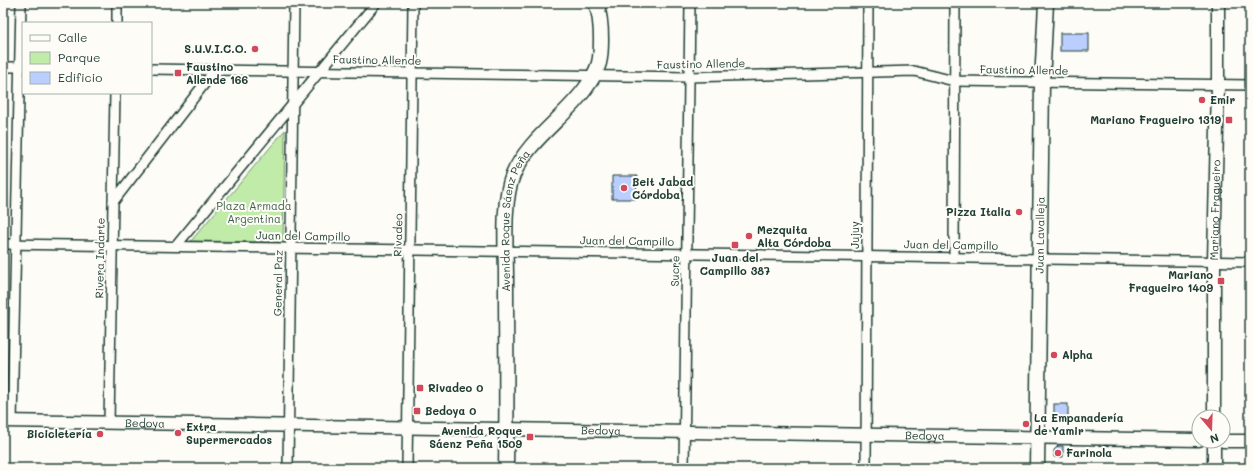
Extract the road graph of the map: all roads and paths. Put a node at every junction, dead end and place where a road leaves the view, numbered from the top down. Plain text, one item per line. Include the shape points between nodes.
1 (21, 3) edge
2 (117, 3) edge
3 (294, 3) edge
4 (376, 3) edge
5 (412, 3) edge
6 (596, 3) edge
7 (690, 3) edge
8 (868, 3) edge
9 (955, 3) edge
10 (1046, 3) edge
11 (1218, 3) edge
12 (117, 22) edge
13 (3, 67) edge
14 (21, 67) edge
15 (152, 69) edge
16 (215, 70) junction
17 (293, 71) junction
18 (320, 71) junction
19 (412, 72) junction
20 (867, 72) junction
21 (594, 75) junction
22 (689, 77) junction
23 (954, 81) junction
24 (1042, 83) junction
25 (1218, 85) junction
26 (1250, 85) edge
27 (115, 94) edge
28 (293, 104) junction
29 (113, 202) junction
30 (3, 244) edge
31 (16, 244) junction
32 (112, 246) junction
33 (176, 246) junction
34 (291, 248) junction
35 (410, 250) junction
36 (506, 251) junction
37 (687, 254) junction
38 (867, 256) junction
39 (954, 257) junction
40 (1038, 259) junction
41 (1214, 261) junction
42 (1250, 262) edge
43 (3, 404) edge
44 (1214, 409) edge
45 (8, 422) edge
46 (109, 423) junction
47 (288, 426) junction
48 (408, 428) junction
49 (506, 430) junction
50 (685, 432) junction
51 (866, 435) junction
52 (1037, 438) junction
53 (1191, 440) edge
54 (1231, 441) edge
55 (1250, 441) edge
56 (1214, 449) edge
57 (288, 468) edge
58 (407, 468) edge
59 (506, 468) edge
60 (684, 468) edge
61 (866, 468) edge
62 (1037, 468) edge
63 (1214, 468) edge

1 - 14 street
2 - 12 street
3 - 17 street, General Paz
4 - 18 street
5 - 19 street, Rivadeo
6 - 21 main road, Avenida Roque Sáenz Peña via 601,28 601,51
7 - 22 street, Sucre
8 - 20 street, Jujuy
9 - 23 street
10 - 24 main road, Juan Lavalleja
11 - 25 main road, Mariano Fragueiro
13 - 14 street
14 - 31 street
15 - 16 street, Faustino Allende
16 - 17 street, Faustino Allende
16 - 29 street
17 - 18 street, Faustino Allende
17 - 28 street, General Paz
18 - 19 street, Faustino Allende
18 - 28 street
19 - 21 street, Faustino Allende
19 - 35 street, Rivadeo
20 - 22 street, Faustino Allende
20 - 23 street, Faustino Allende via 914,71
20 - 38 street, Jujuy
21 - 22 street, Faustino Allende
21 - 36 main road, Avenida Roque Sáenz Peña via 575,103 540,136 516,169 508,194
22 - 37 street, Sucre
23 - 24 street, Faustino Allende
23 - 39 street
24 - 25 street, Faustino Allende
24 - 40 main road, Juan Lavalleja
25 - 26 street, Faustino Allende
25 - 41 main road, Mariano Fragueiro
27 - 29 street, Rivera Indarte
28 - 33 street
28 - 34 street, General Paz
29 - 32 street, Rivera Indarte
30 - 31 street, Juan del Campillo
31 - 32 street, Juan del Campillo
31 - 45 street
32 - 33 street, Juan del Campillo
32 - 46 street, Rivera Indarte
33 - 34 street, Juan del Campillo
34 - 35 street, Juan del Campillo
34 - 47 street, General Paz
35 - 36 street, Juan del Campillo
35 - 48 street, Rivadeo
36 - 37 street, Juan del Campillo
36 - 49 main road, Avenida Roque Sáenz Peña
37 - 38 street, Juan del Campillo
37 - 50 street, Sucre
38 - 39 street, Juan del Campillo
38 - 51 street, Jujuy
39 - 40 street, Juan del Campillo
40 - 41 street, Juan del Campillo
40 - 52 main road, Juan Lavalleja
41 - 42 street, Juan del Campillo
41 - 44 main road, Mariano Fragueiro
43 - 45 street
45 - 46 main road, Bedoya
46 - 47 main road, Bedoya
47 - 48 main road, Bedoya
47 - 57 street, General Paz
48 - 49 main road, Bedoya
48 - 58 street, Rivadeo
49 - 50 main road, Bedoya
49 - 59 main road, Avenida Roque Sáenz Peña
50 - 51 main road, Bedoya
50 - 60 street, Sucre
51 - 52 main road, Bedoya
51 - 61 street, Jujuy
52 - 53 main road, Bedoya
52 - 62 main road, Juan Lavalleja
54 - 55 main road
56 - 63 main road

